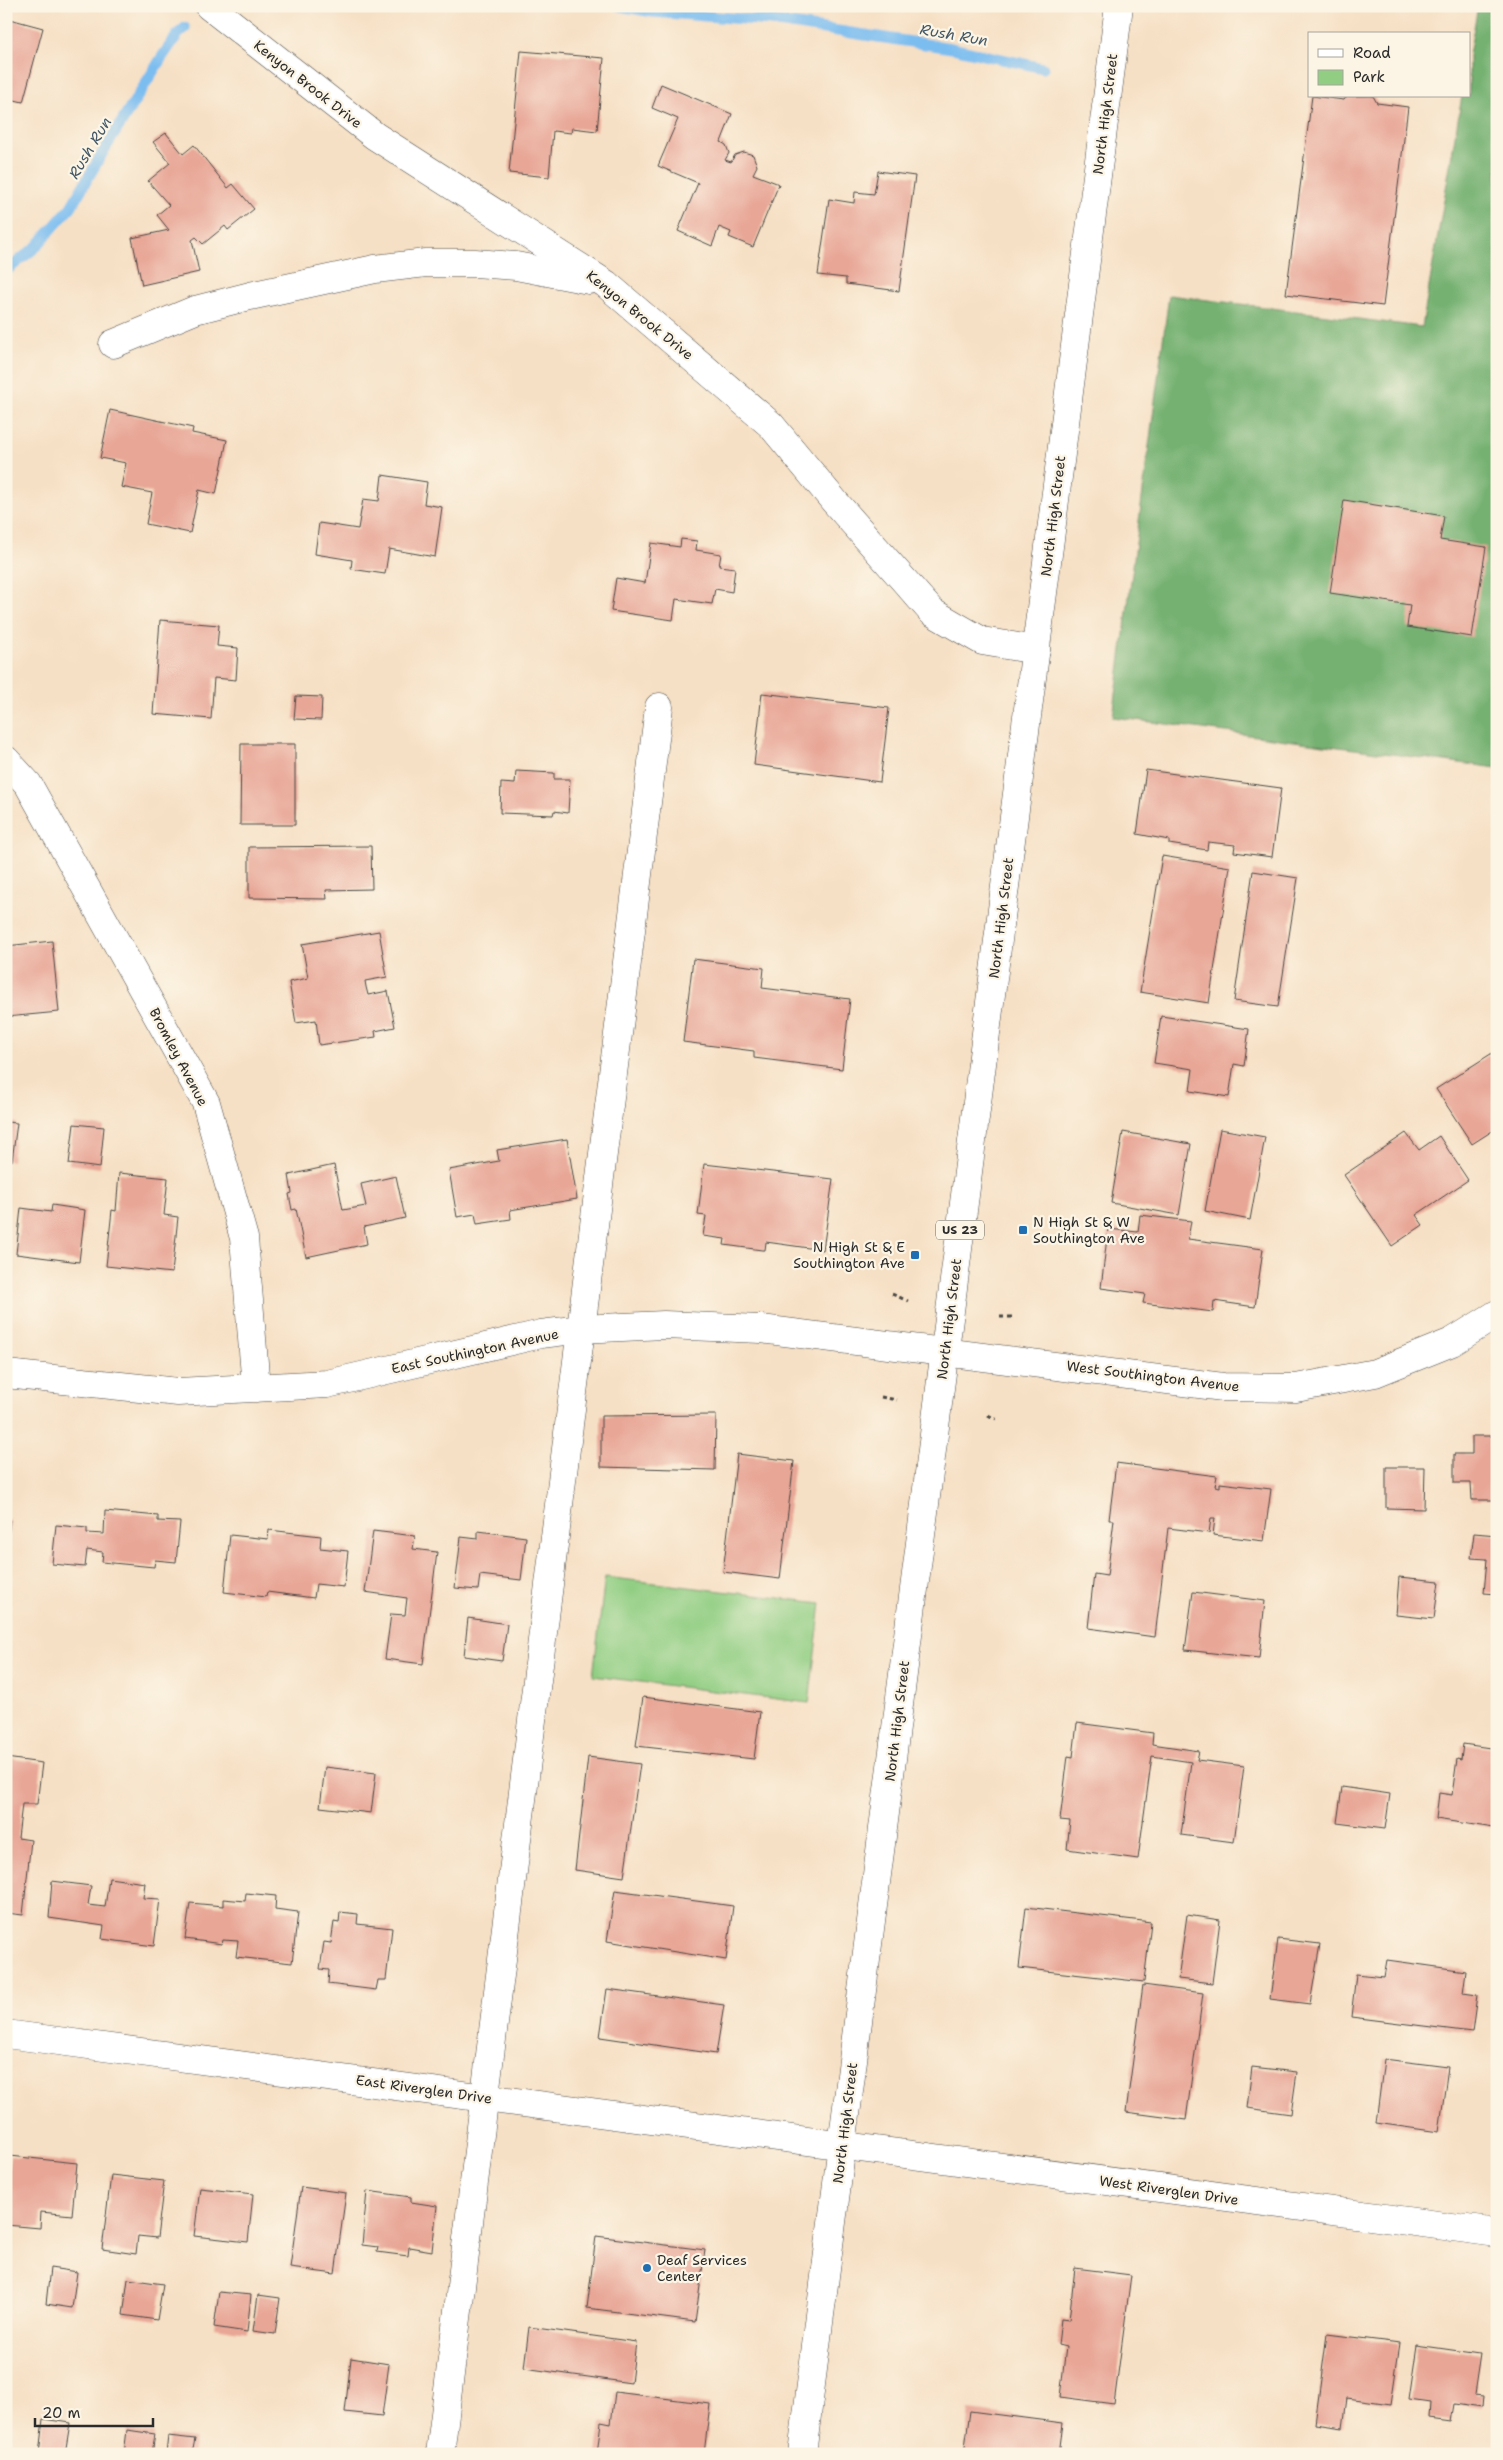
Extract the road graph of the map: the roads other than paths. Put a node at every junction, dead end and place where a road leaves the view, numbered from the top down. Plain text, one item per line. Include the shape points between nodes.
1 (209, 6) edge
2 (1119, 6) edge
3 (606, 284) junction
4 (113, 344) dead end
5 (1036, 650) junction
6 (659, 707) dead end
7 (6, 760) edge
8 (1497, 1314) edge
9 (581, 1329) junction
10 (944, 1351) junction
11 (6, 1374) edge
12 (256, 1388) junction
13 (6, 2034) edge
14 (484, 2097) junction
15 (842, 2146) junction
16 (1497, 2233) edge
17 (440, 2454) edge
18 (802, 2454) edge

1 - 3 street, Kenyon Brook Drive via 375,136
2 - 5 street, North High Street / US 23
3 - 4 street via 516,266 475,263 426,263 375,269 196,310
3 - 5 street, Kenyon Brook Drive via 771,425 932,612 982,641
5 - 10 street, North High Street / US 23
6 - 9 street
7 - 12 street, Bromley Avenue via 28,784 206,1103 244,1238
8 - 10 street, West Southington Avenue via 1452,1342 1375,1373 1296,1388 1222,1387
9 - 10 street, East Southington Avenue via 664,1325 732,1327
9 - 12 street, East Southington Avenue via 541,1334 327,1384
9 - 14 street
10 - 15 street, North High Street / US 23
11 - 12 street, East Southington Avenue via 178,1392
13 - 14 street, East Riverglen Drive
14 - 15 street, East Riverglen Drive
14 - 17 street
15 - 16 street, West Riverglen Drive
15 - 18 street, North High Street / US 23

